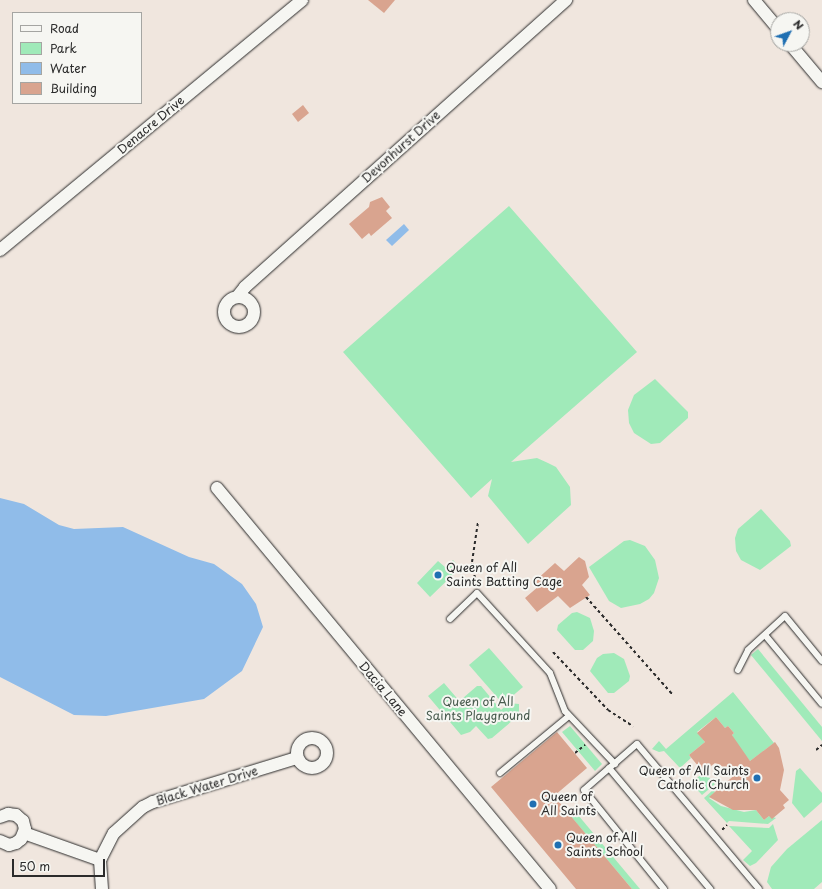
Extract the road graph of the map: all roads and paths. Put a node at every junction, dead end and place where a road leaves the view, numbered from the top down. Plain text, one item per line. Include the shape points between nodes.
1 (302, 0) edge
2 (566, 0) edge
3 (754, 0) edge
4 (770, 19) edge
5 (797, 52) edge
6 (822, 82) edge
7 (0, 250) edge
8 (238, 296) dead end
9 (217, 488) dead end
10 (478, 522) dead end
11 (476, 586) dead end
12 (586, 598) dead end
13 (450, 619) dead end
14 (765, 635) junction
15 (553, 652) dead end
16 (822, 661) edge
17 (738, 670) dead end
18 (673, 695) dead end
19 (822, 704) edge
20 (569, 716) junction
21 (633, 726) dead end
22 (587, 744) dead end
23 (822, 745) edge
24 (816, 750) dead end
25 (575, 753) dead end
26 (297, 758) dead end
27 (615, 764) junction
28 (609, 768) junction
29 (500, 773) dead end
30 (0, 817) edge
31 (727, 825) dead end
32 (719, 832) dead end
33 (24, 833) junction
34 (0, 841) edge
35 (100, 860) junction
36 (102, 889) edge
37 (550, 889) edge
38 (664, 889) edge
39 (710, 889) edge
40 (759, 889) edge

1 - 7 street, Denacre Drive
2 - 8 street, Devonhurst Drive
3 - 4 street
5 - 6 street
9 - 37 street, Dacia Lane
10 - 11 path via 472,562
12 - 18 path
13 - 20 lane via 477,593 550,673
14 - 16 lane via 785,616
14 - 17 lane via 748,650
14 - 19 lane
15 - 21 path via 608,710
20 - 27 lane
20 - 29 lane
22 - 25 path
23 - 24 path
26 - 35 street, Black Water Drive via 153,802 133,815 114,833
27 - 28 lane
27 - 40 lane via 637,744
28 - 38 lane via 584,790
28 - 39 lane
30 - 33 street via 16,815 23,821
31 - 32 path
33 - 34 street via 16,843 9,845
33 - 35 street
35 - 36 street

